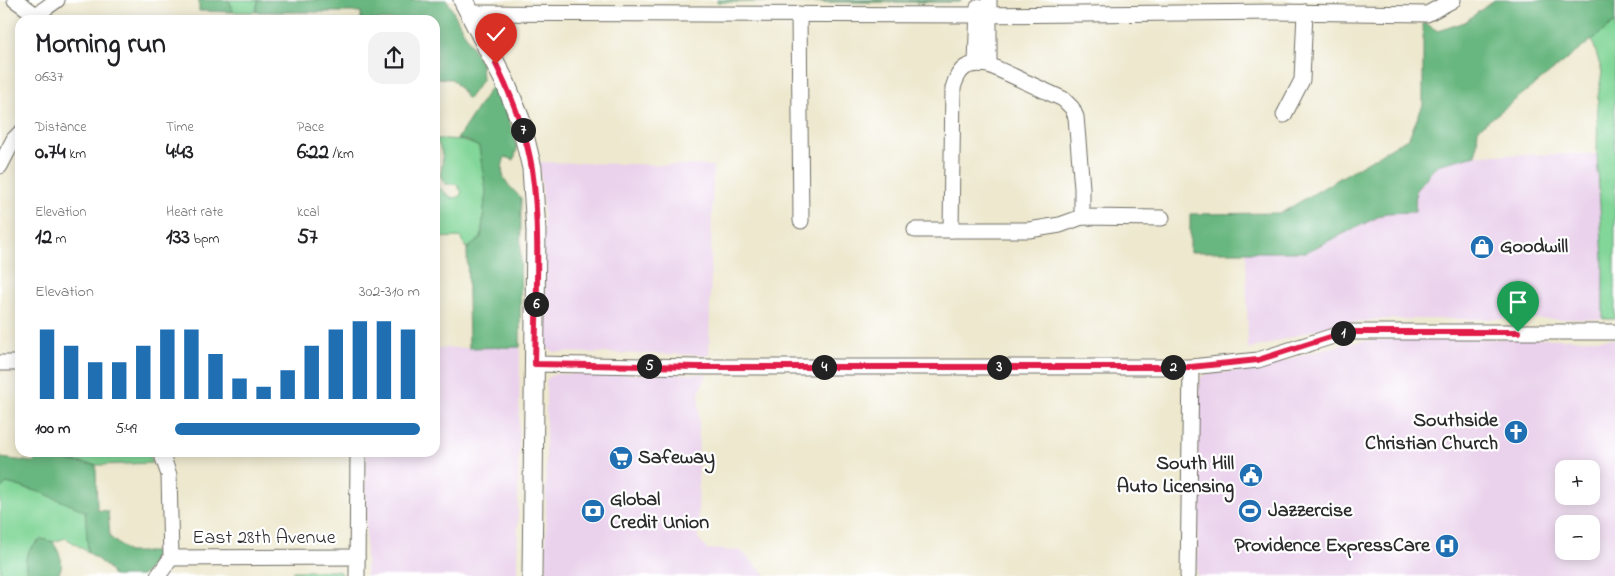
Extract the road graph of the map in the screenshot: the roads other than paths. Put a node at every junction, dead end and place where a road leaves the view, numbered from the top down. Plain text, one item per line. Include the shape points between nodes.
1 (15, 0) edge
2 (57, 0) edge
3 (1453, 0) edge
4 (466, 6) edge
5 (1276, 6) edge
6 (983, 8) edge
7 (1305, 12) junction
8 (800, 14) junction
9 (35, 15) edge
10 (40, 15) edge
11 (983, 64) junction
12 (1284, 115) dead end
13 (15, 138) edge
14 (0, 166) edge
15 (1082, 217) junction
16 (1162, 218) dead end
17 (800, 222) dead end
18 (915, 230) dead end
19 (951, 230) junction
20 (1615, 332) edge
21 (0, 363) edge
22 (15, 364) edge
23 (535, 364) junction
24 (1191, 367) junction
25 (163, 457) edge
26 (358, 457) edge
27 (171, 558) junction
28 (357, 558) junction
29 (158, 576) edge
30 (357, 576) edge
31 (532, 576) edge
32 (1188, 576) edge

1 - 9 street
2 - 10 street
3 - 7 street via 1427,14
4 - 8 street via 672,15
4 - 23 main road via 505,82 520,119 532,168 536,231
5 - 6 street
5 - 7 street
6 - 8 street
6 - 11 street
7 - 12 street via 1302,80
8 - 17 street
11 - 15 street via 1063,99 1072,108 1078,134
11 - 19 street via 968,65 956,74 953,88
13 - 14 street
15 - 16 street
15 - 19 street via 1060,225 1029,230
18 - 19 street
20 - 24 street via 1346,332 1258,360
21 - 22 street
23 - 24 street
23 - 31 main road
24 - 32 street
25 - 27 street via 169,475
26 - 28 street
27 - 28 street, East 28th Avenue
27 - 29 street
28 - 30 street

